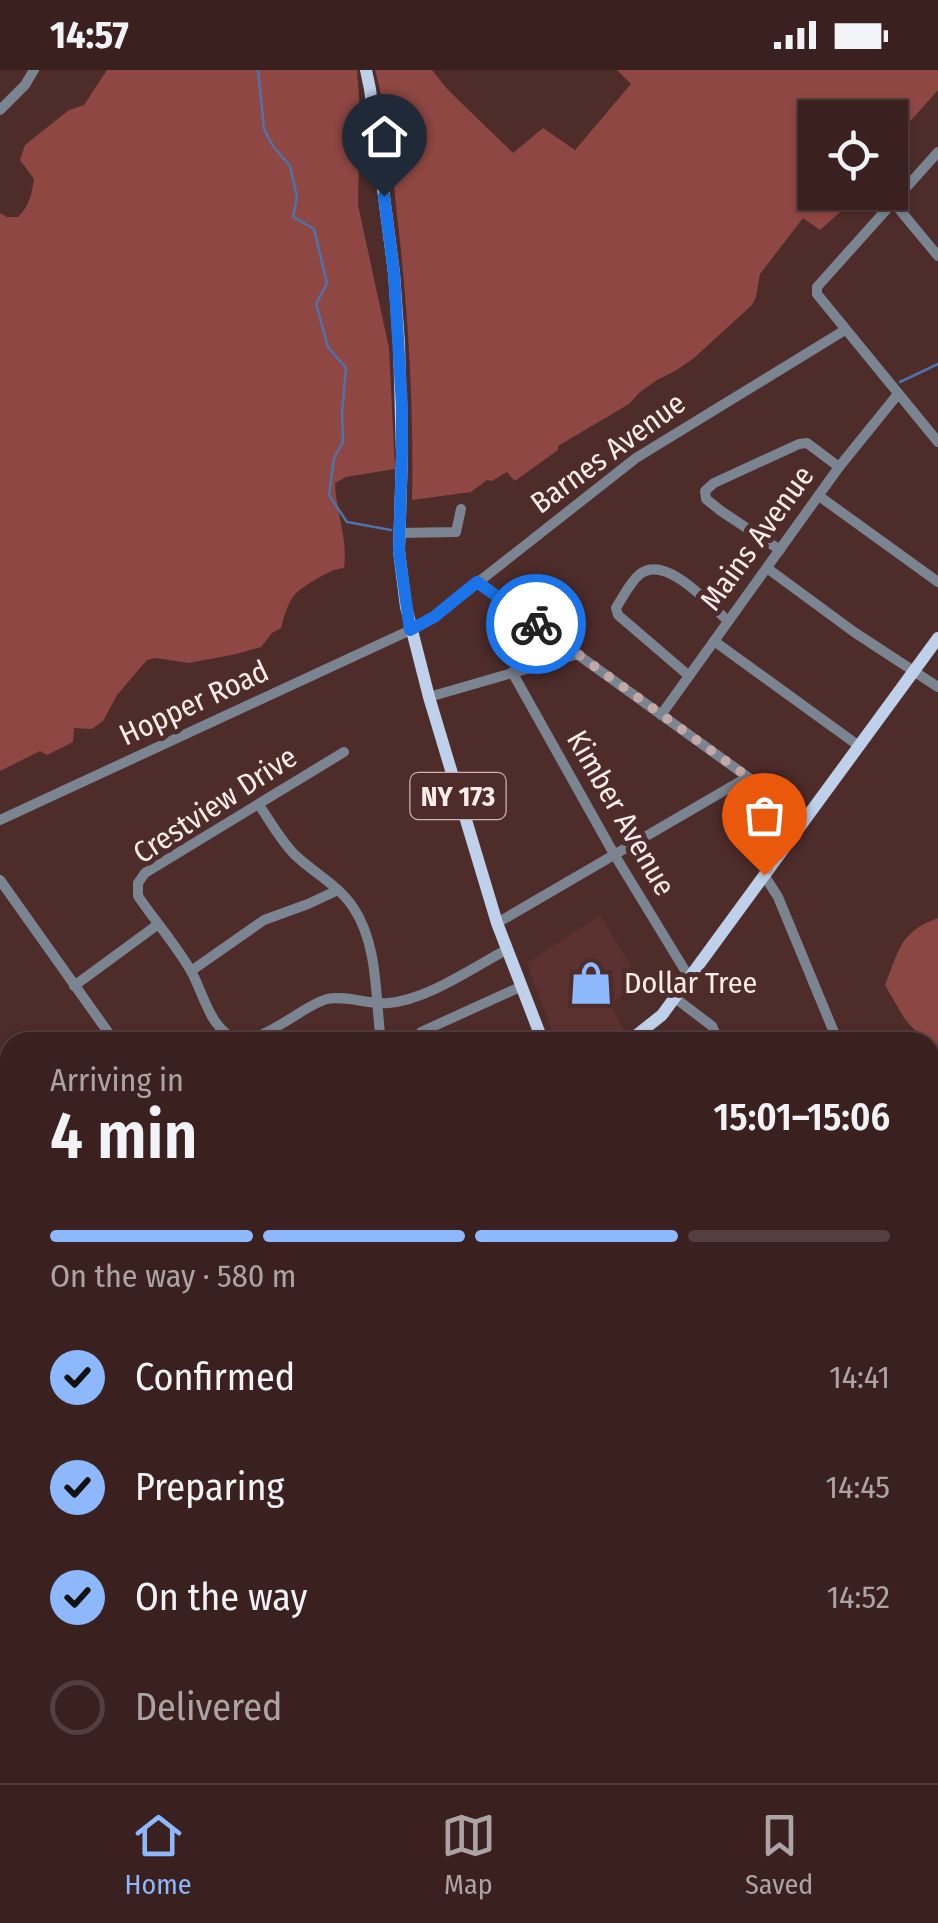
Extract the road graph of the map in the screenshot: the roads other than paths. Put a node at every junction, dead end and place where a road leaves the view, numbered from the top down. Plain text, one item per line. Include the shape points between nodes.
1 (34, 70) edge
2 (366, 70) edge
3 (0, 110) edge
4 (938, 152) edge
5 (908, 187) edge
6 (888, 210) edge
7 (900, 210) edge
8 (938, 256) edge
9 (845, 330) junction
10 (898, 394) junction
11 (938, 442) edge
12 (840, 468) junction
13 (819, 496) junction
14 (461, 509) dead end
15 (400, 532) junction
16 (780, 550) junction
17 (766, 568) junction
18 (477, 582) junction
19 (938, 582) edge
20 (728, 621) junction
21 (410, 630) junction
22 (938, 638) edge
23 (714, 641) junction
24 (578, 654) junction
25 (512, 672) junction
26 (913, 672) junction
27 (688, 676) junction
28 (938, 688) edge
29 (429, 697) junction
30 (661, 715) junction
31 (859, 746) junction
32 (344, 752) dead end
33 (746, 778) junction
34 (259, 805) junction
35 (806, 819) junction
36 (0, 820) edge
37 (614, 854) junction
38 (764, 875) junction
39 (0, 880) edge
40 (338, 890) junction
41 (158, 924) junction
42 (497, 924) junction
43 (506, 950) junction
44 (191, 971) junction
45 (689, 977) junction
46 (74, 986) junction
47 (520, 987) junction
48 (674, 998) junction
49 (378, 1003) junction
50 (108, 1032) edge
51 (226, 1032) edge
52 (264, 1032) edge
53 (380, 1032) edge
54 (421, 1032) dead end
55 (539, 1032) edge
56 (641, 1032) edge
57 (715, 1032) edge
58 (834, 1032) edge

1 - 3 street
2 - 15 main road, NY 173 via 394,273
4 - 5 street
6 - 9 street via 818,287
7 - 8 street
9 - 10 street
9 - 18 street, Barnes Avenue via 636,458
10 - 11 street
10 - 12 street, Mains Avenue
12 - 13 street, Mains Avenue
12 - 16 street via 799,444 705,491 706,500
13 - 16 street, Mains Avenue
13 - 19 street
14 - 15 street via 456,532
15 - 21 main road, NY 173
16 - 17 street, Mains Avenue
17 - 20 street, Mains Avenue
17 - 26 street
18 - 21 street, Barnes Avenue
18 - 24 street
20 - 23 street, Mains Avenue
20 - 27 street via 662,568 636,578 618,615
21 - 29 main road, NY 173
21 - 36 street, Hopper Road
22 - 26 main road
23 - 27 street, Mains Avenue
23 - 31 street
24 - 25 street
24 - 30 street
25 - 29 street
25 - 37 street, Kimber Avenue
26 - 28 street
26 - 31 main road
27 - 30 street, Mains Avenue
29 - 42 main road, NY 173
30 - 33 street
31 - 35 main road
32 - 34 street, Crestview Drive
33 - 35 street
33 - 37 street
34 - 40 street via 294,854
34 - 41 street, Crestview Drive via 145,874 137,891
35 - 38 main road
37 - 42 street
37 - 45 street, Kimber Avenue
38 - 45 main road
38 - 58 street
39 - 46 street
40 - 44 street via 264,920
40 - 49 street via 361,922
41 - 44 street
41 - 46 street
42 - 43 main road, NY 173
43 - 47 main road, NY 173
43 - 49 street via 426,992
44 - 51 street
45 - 48 main road
46 - 50 street
47 - 54 street
47 - 55 main road, NY 173
48 - 56 main road
48 - 57 street
49 - 52 street via 328,999
49 - 53 street

